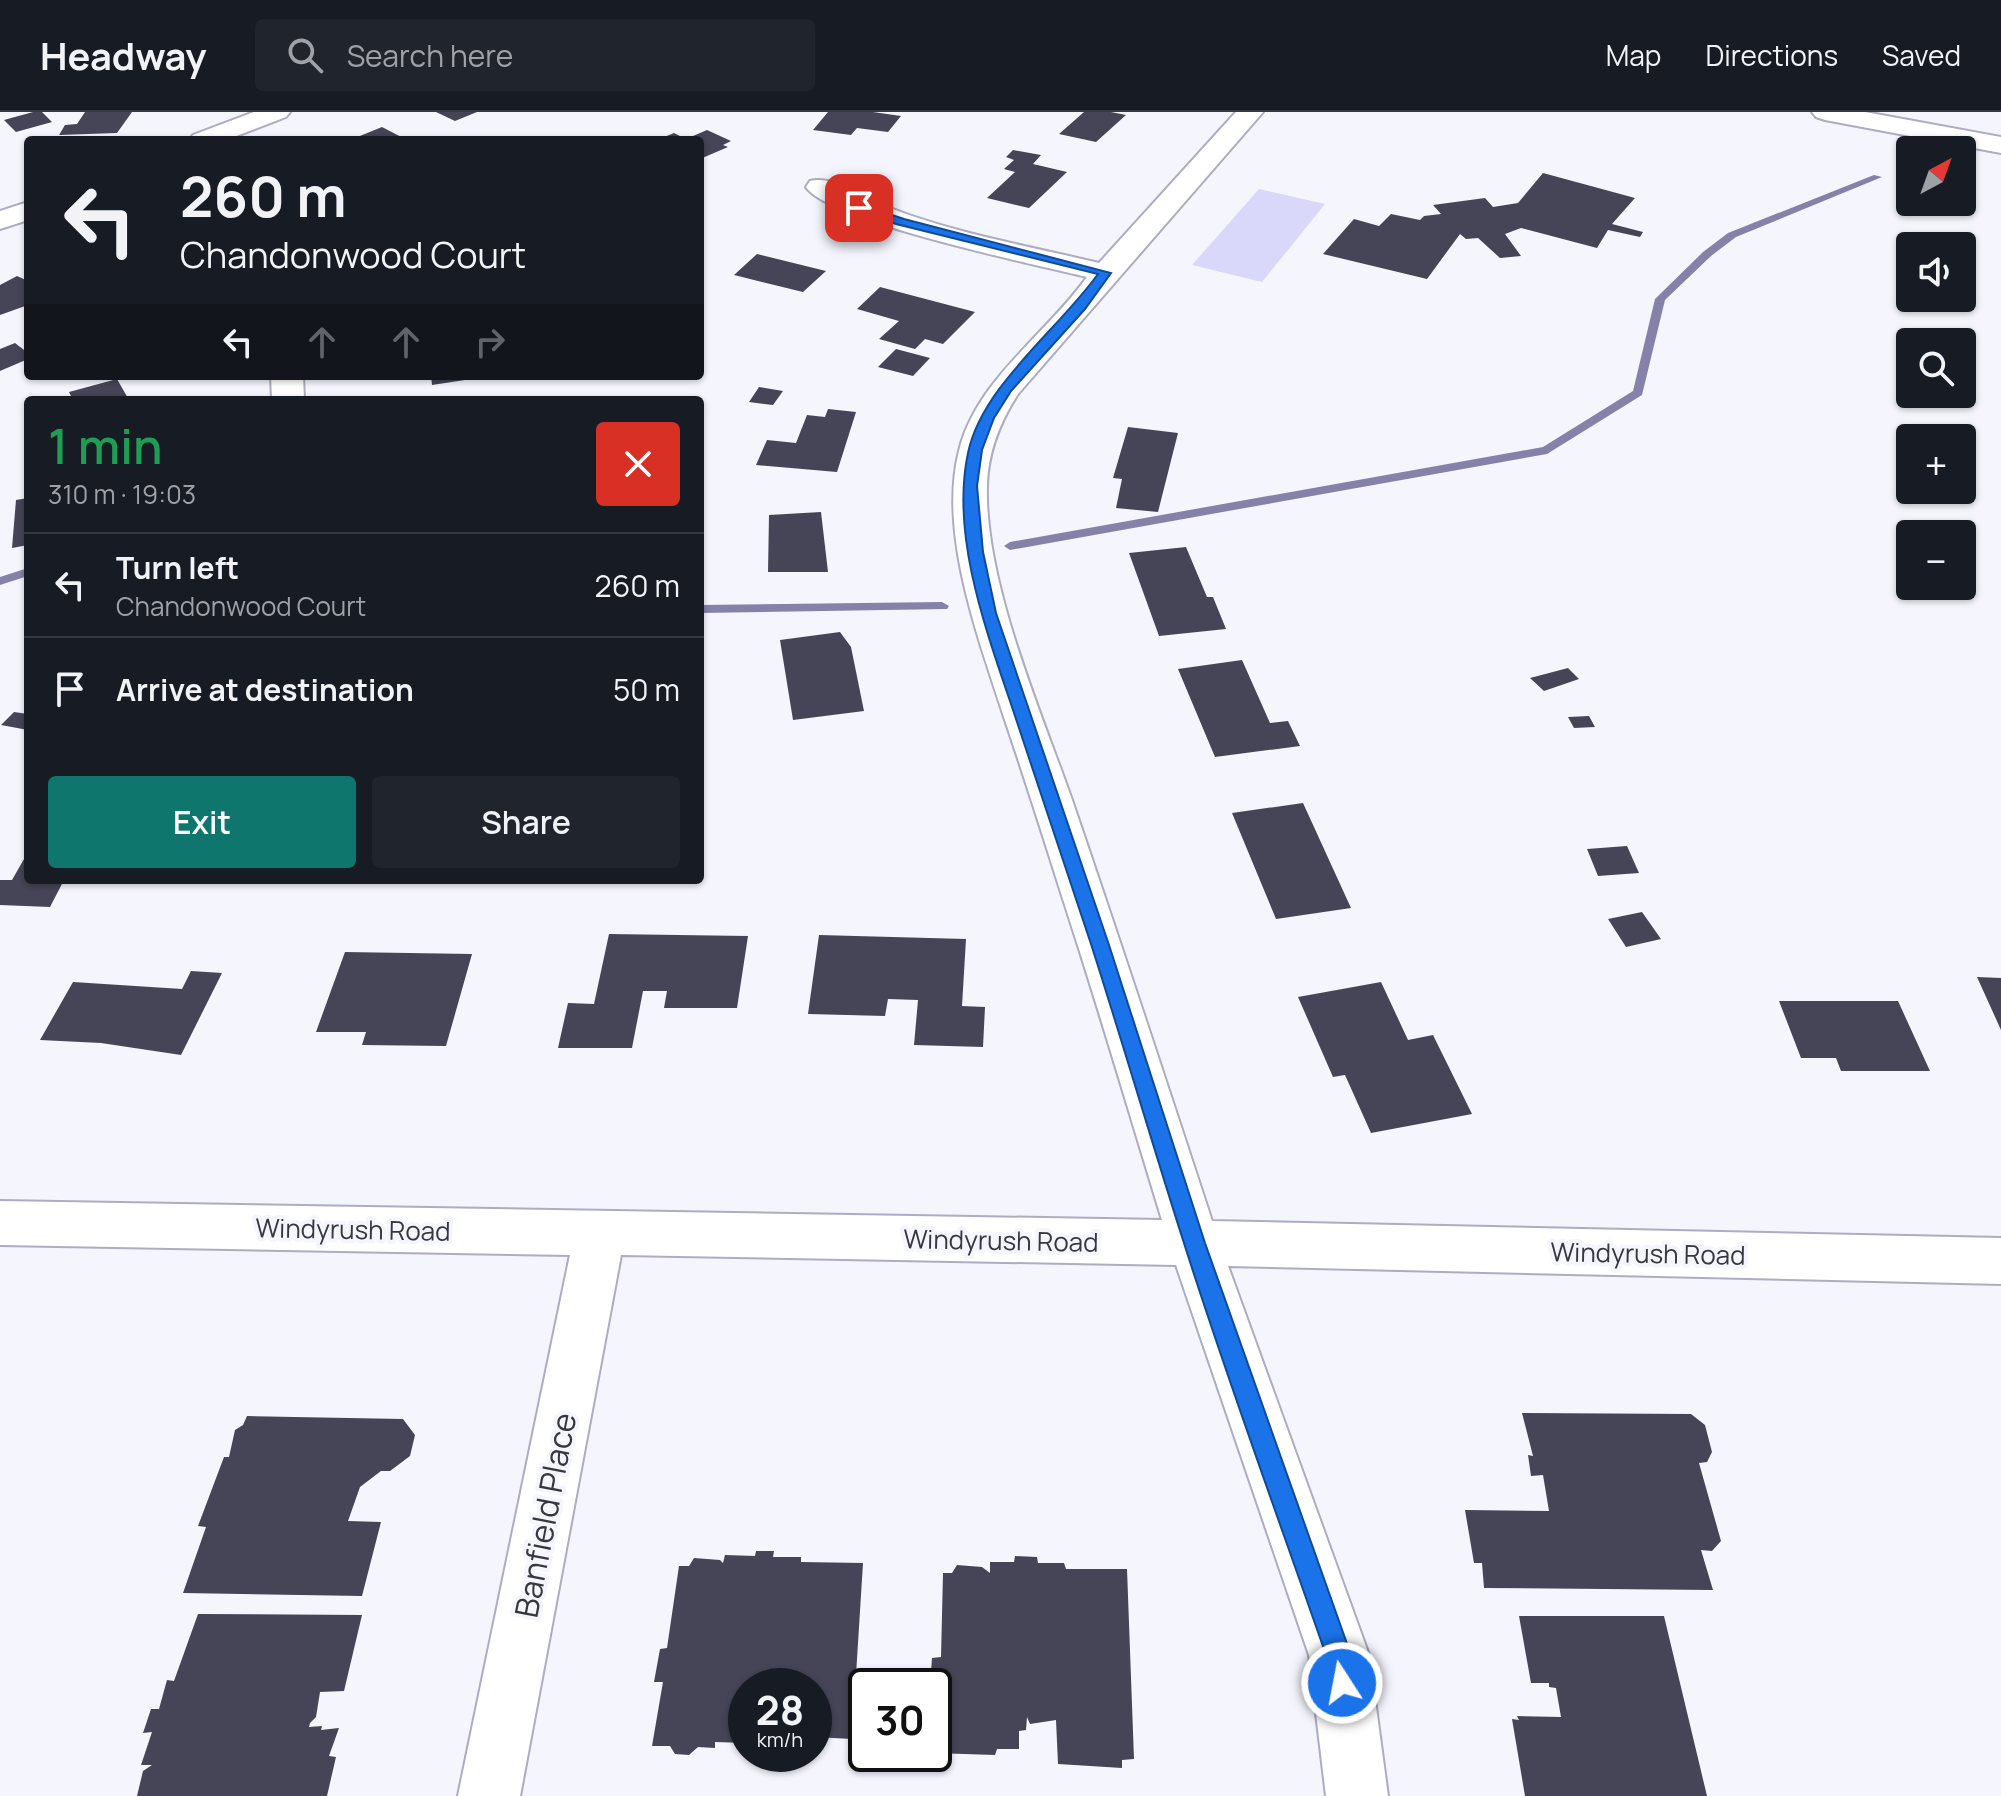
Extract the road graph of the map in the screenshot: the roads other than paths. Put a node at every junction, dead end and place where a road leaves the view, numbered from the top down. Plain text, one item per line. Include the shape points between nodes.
1 (277, 112) edge
2 (1250, 112) edge
3 (1825, 112) edge
4 (213, 136) edge
5 (2001, 145) edge
6 (819, 187) dead end
7 (24, 212) edge
8 (0, 221) edge
9 (1105, 273) junction
10 (0, 1223) edge
11 (600, 1233) junction
12 (1194, 1243) junction
13 (2001, 1261) edge
14 (489, 1796) edge
15 (1357, 1796) edge

1 - 4 street
2 - 9 street
3 - 5 street
6 - 9 street via 900,222
7 - 8 street
9 - 12 street via 987,418 970,486 976,552 989,613
10 - 11 street, Windyrush Road
11 - 12 street, Windyrush Road
11 - 14 street, Banfield Place
12 - 13 street, Windyrush Road
12 - 15 street via 1339,1655

